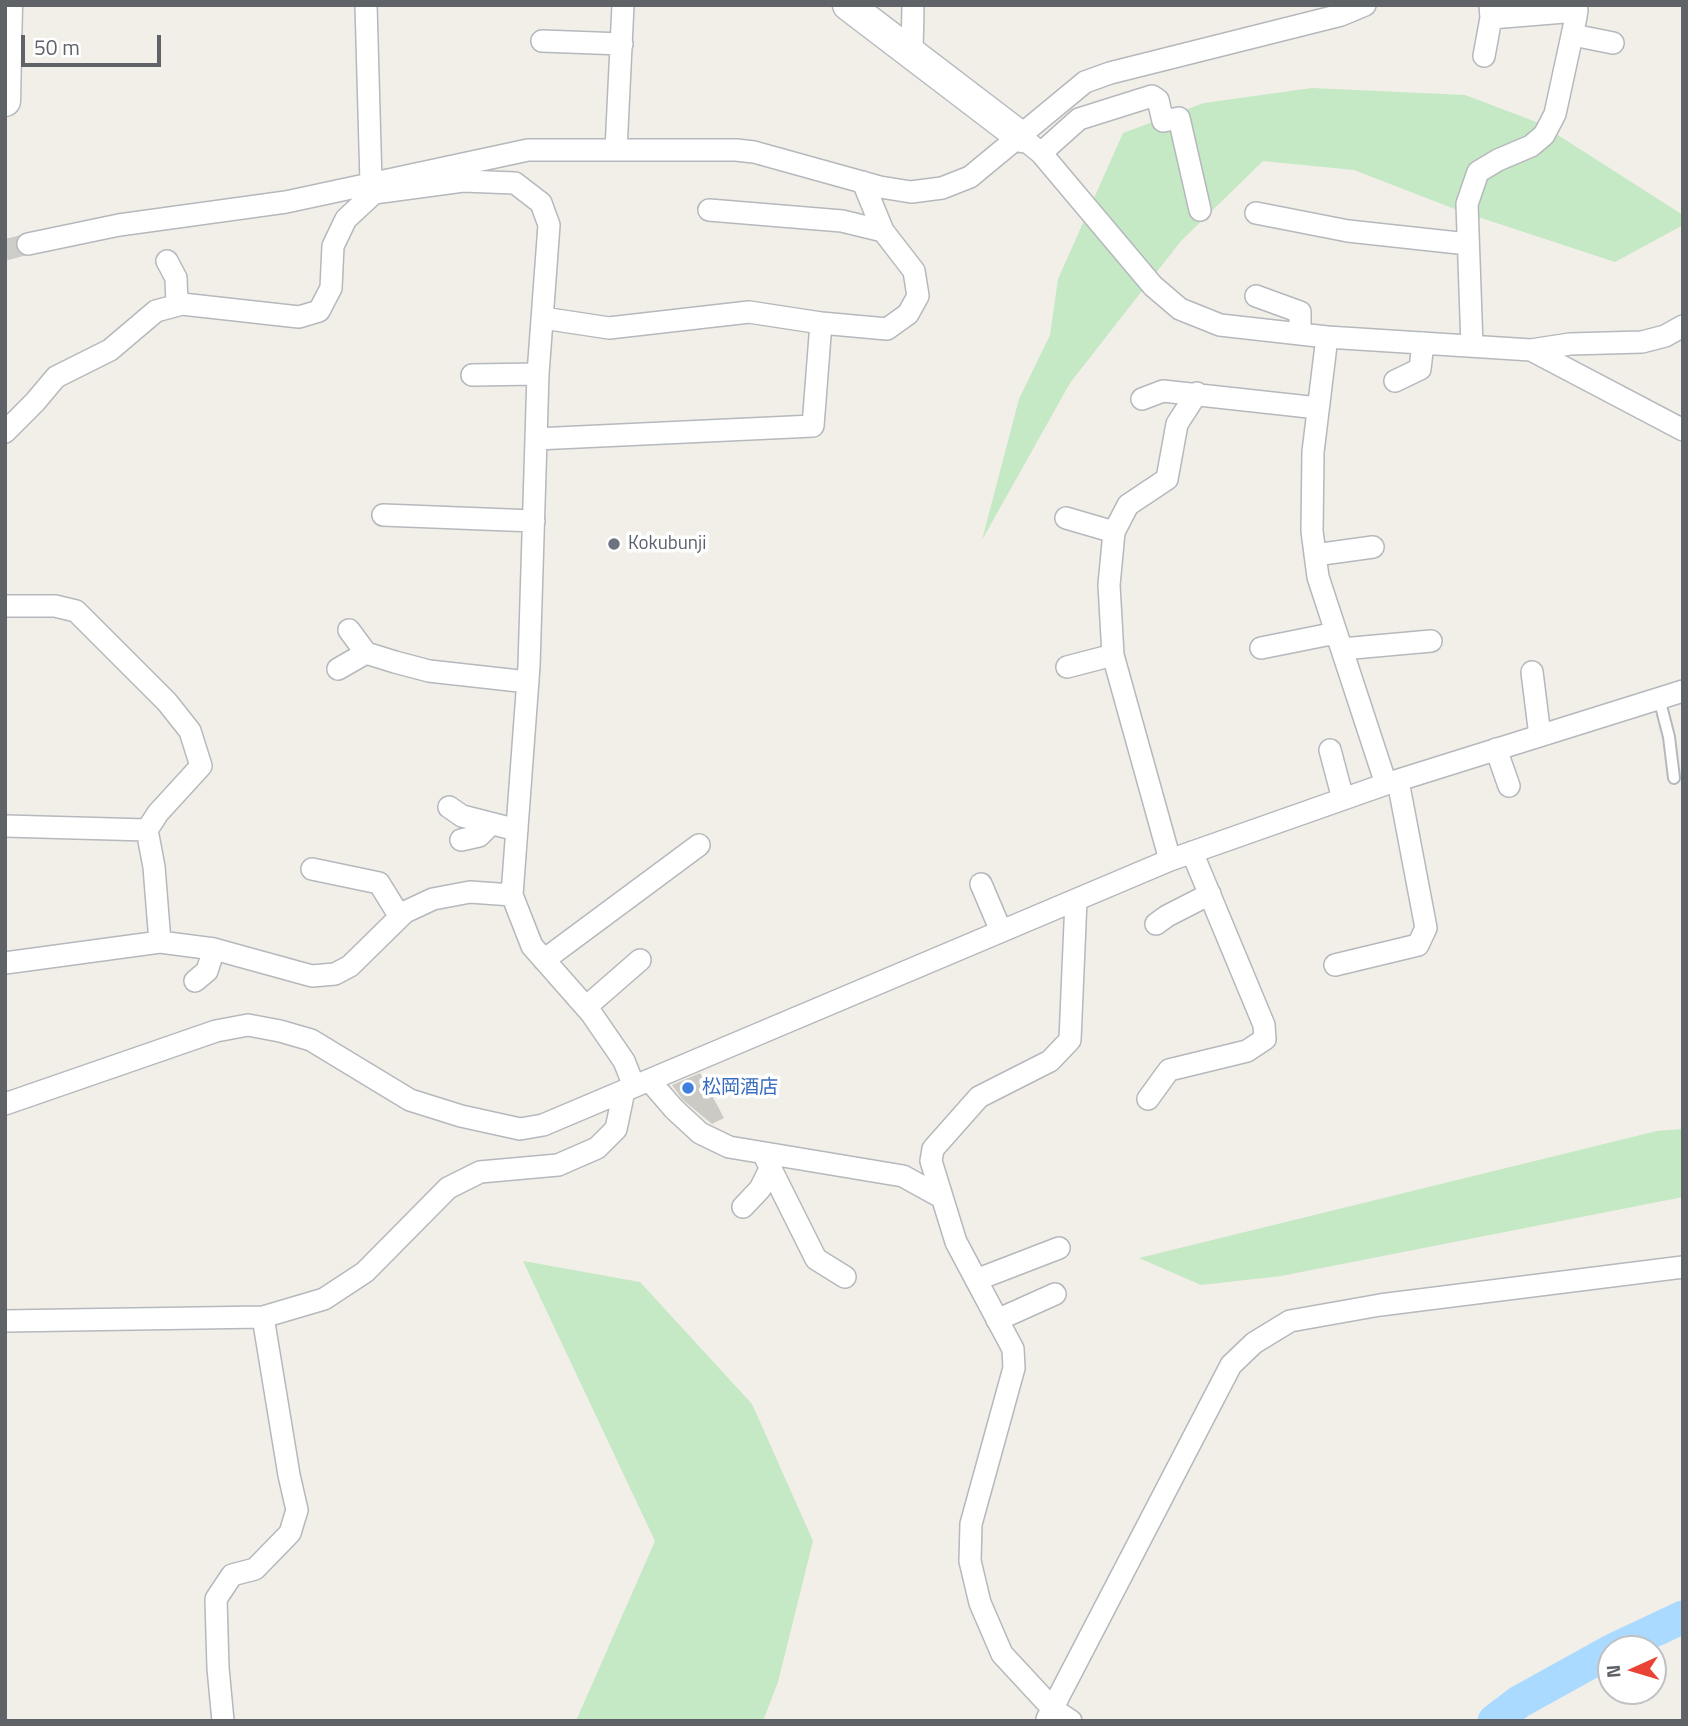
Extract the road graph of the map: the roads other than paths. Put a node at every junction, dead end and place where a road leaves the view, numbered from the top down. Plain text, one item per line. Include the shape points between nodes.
1 (7, 5) edge
2 (366, 5) edge
3 (622, 5) edge
4 (848, 5) edge
5 (913, 5) edge
6 (1365, 5) edge
7 (1577, 8) edge
8 (1491, 12) edge
9 (1573, 35) junction
10 (542, 41) dead end
11 (1613, 43) dead end
12 (622, 44) junction
13 (912, 54) junction
14 (1484, 56) dead end
15 (5, 101) edge
16 (1031, 145) junction
17 (616, 150) junction
18 (863, 182) junction
19 (373, 188) junction
20 (709, 210) dead end
21 (1200, 210) dead end
22 (1256, 213) dead end
23 (883, 230) junction
24 (28, 244) tunnel mouth
25 (1468, 244) junction
26 (167, 261) dead end
27 (1256, 296) dead end
28 (177, 305) junction
29 (542, 318) junction
30 (821, 323) junction
31 (1683, 326) edge
32 (1300, 334) junction
33 (1327, 337) junction
34 (1423, 343) junction
35 (1472, 346) junction
36 (1531, 350) junction
37 (538, 374) junction
38 (472, 375) dead end
39 (1395, 382) dead end
40 (1197, 393) junction
41 (1142, 399) dead end
42 (1318, 408) junction
43 (1683, 430) edge
44 (5, 432) edge
45 (537, 439) junction
46 (383, 516) dead end
47 (1066, 518) dead end
48 (534, 521) junction
49 (1114, 532) junction
50 (1373, 547) dead end
51 (1315, 555) junction
52 (5, 606) edge
53 (349, 630) dead end
54 (1339, 641) junction
55 (1431, 641) dead end
56 (1261, 648) dead end
57 (366, 653) junction
58 (1113, 655) junction
59 (1066, 667) dead end
60 (338, 669) dead end
61 (1532, 672) dead end
62 (528, 682) junction
63 (1683, 691) edge
64 (1659, 698) junction
65 (1540, 736) junction
66 (1330, 750) dead end
67 (1496, 750) junction
68 (1674, 778) dead end
69 (1392, 783) junction
70 (1509, 786) dead end
71 (1343, 799) junction
72 (449, 807) dead end
73 (490, 825) junction
74 (5, 826) edge
75 (147, 830) junction
76 (517, 830) junction
77 (461, 840) dead end
78 (699, 845) dead end
79 (1192, 852) junction
80 (1170, 860) junction
81 (313, 869) dead end
82 (981, 884) dead end
83 (1210, 894) junction
84 (512, 895) junction
85 (1076, 900) junction
86 (400, 917) junction
87 (1156, 924) dead end
88 (1001, 931) junction
89 (160, 942) junction
90 (214, 949) junction
91 (544, 960) junction
92 (640, 960) dead end
93 (5, 963) edge
94 (1335, 965) dead end
95 (195, 981) dead end
96 (586, 1007) junction
97 (636, 1085) junction
98 (1148, 1099) dead end
99 (5, 1104) edge
100 (767, 1160) junction
101 (941, 1197) junction
102 (743, 1207) dead end
103 (1059, 1248) dead end
104 (1683, 1267) edge
105 (845, 1277) dead end
106 (975, 1280) junction
107 (1055, 1294) dead end
108 (263, 1317) junction
109 (997, 1320) junction
110 (5, 1321) edge
111 (1057, 1717) edge
112 (223, 1721) edge

1 - 15 street
2 - 19 street
3 - 12 street
4 - 13 street
5 - 13 street
6 - 16 street via 1086,82
7 - 8 street
7 - 9 street
8 - 14 street
9 - 11 street
9 - 25 street via 1555,114 1544,135 1478,172 1467,204
10 - 12 street
12 - 17 street
13 - 16 street
16 - 18 street via 942,188 911,192
16 - 21 street via 1079,119 1152,96 1158,100 1164,121 1179,118
16 - 32 street via 1153,286 1180,309 1220,325
17 - 18 street via 754,152
17 - 19 street via 528,150
18 - 23 street
19 - 24 street via 119,225
19 - 28 street via 346,219 333,246 331,288 319,311 299,317
19 - 29 street via 463,181 515,183 541,203 550,225
20 - 23 street
22 - 25 street via 1348,231
23 - 30 street via 914,271 918,296 908,314 887,329
25 - 35 street
26 - 28 street via 176,278
27 - 32 street via 1300,312
28 - 44 street via 156,311 110,350 56,377
29 - 30 street via 609,328 749,312
29 - 37 street
30 - 45 street via 813,426
31 - 36 street via 1642,342
32 - 33 street
33 - 34 street
33 - 42 street
34 - 35 street
34 - 39 street via 1420,369
35 - 36 street
36 - 43 street
37 - 38 street
37 - 45 street
40 - 41 street via 1163,391
40 - 42 street
40 - 49 street via 1177,424 1167,480 1128,505
42 - 51 street via 1313,452
45 - 48 street
46 - 48 street
47 - 49 street
48 - 62 street
49 - 58 street via 1109,585
50 - 51 street
51 - 54 street
52 - 75 street via 55,606 76,611 190,731 201,766
53 - 57 street
54 - 55 street
54 - 56 street
54 - 69 street
57 - 60 street
57 - 62 street via 429,671
58 - 59 street
58 - 80 street
61 - 65 street
62 - 76 street
63 - 64 street
64 - 65 street
64 - 68 lane
65 - 67 street
66 - 71 street
67 - 69 street
67 - 70 street
69 - 71 street
69 - 94 street via 1426,929 1418,945
71 - 79 street
72 - 73 street
73 - 76 street
73 - 77 street via 479,836
74 - 75 street
75 - 89 street
76 - 84 street
78 - 91 street
79 - 80 street
79 - 83 street
80 - 85 street
81 - 86 street via 379,883
82 - 88 street
83 - 87 street
83 - 98 street via 1265,1025 1265,1040 1247,1051 1169,1070
84 - 86 street via 470,892 433,899
84 - 91 street via 532,946
85 - 88 street
85 - 101 street via 1070,1040 1050,1061 979,1097 933,1149 931,1161
86 - 90 street via 350,966 335,974 313,976
88 - 97 street
89 - 90 street
89 - 93 street
90 - 95 street via 207,971
91 - 96 street
92 - 96 street
96 - 97 street
97 - 99 street via 543,1125 520,1129 410,1100 311,1040 248,1025 216,1031
97 - 100 street via 674,1109 700,1133
97 - 108 street via 616,1129 597,1148 558,1165 481,1172 448,1188 365,1272 324,1299
100 - 101 street via 902,1176
100 - 102 street via 760,1189
100 - 105 street via 816,1259
101 - 106 street
103 - 106 street
104 - 111 street via 1367,1307 1290,1321 1254,1343 1231,1365
106 - 109 street
107 - 109 street
108 - 110 street
108 - 112 street via 298,1510 290,1533 254,1569 232,1575 216,1599
109 - 111 street via 1013,1349 1014,1368 971,1524 970,1561 980,1603 1002,1654

